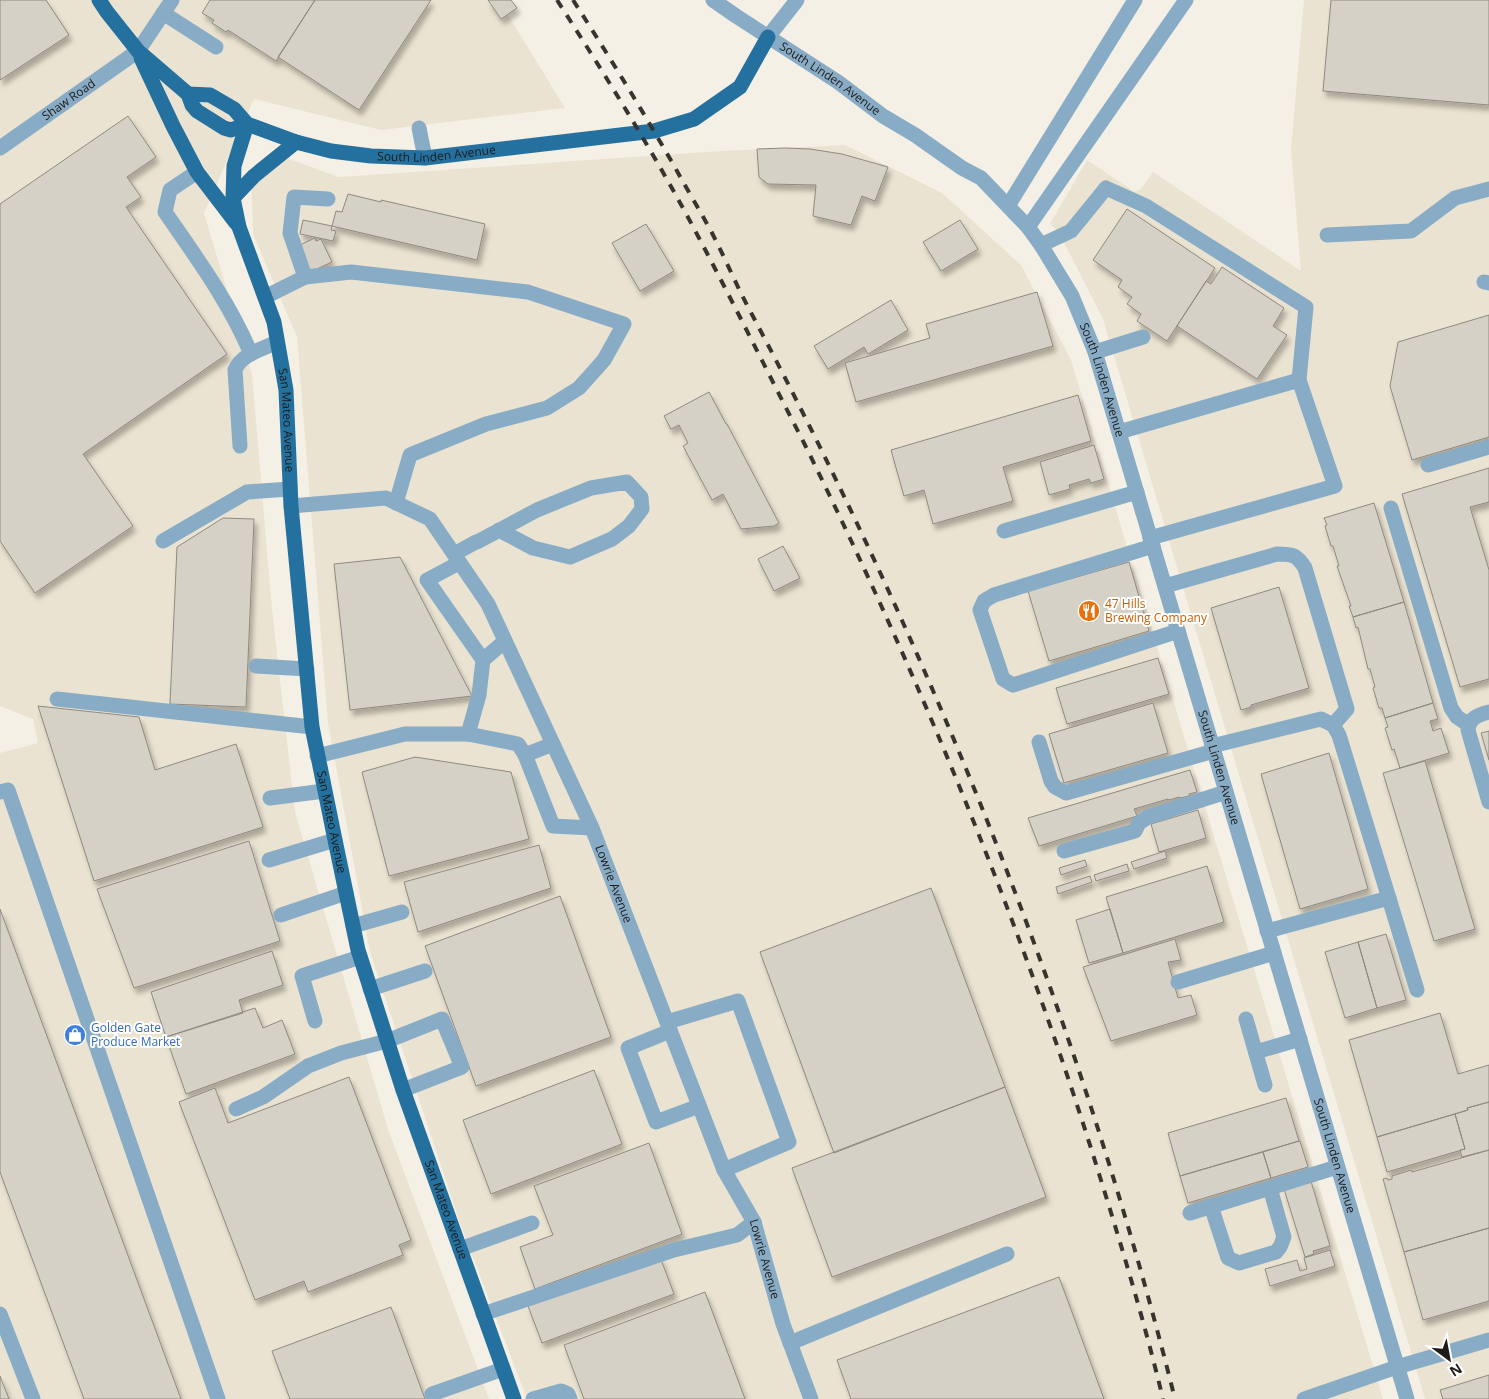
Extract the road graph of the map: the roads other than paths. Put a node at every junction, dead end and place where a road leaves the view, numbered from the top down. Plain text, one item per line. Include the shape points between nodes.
1 (99, 0) edge
2 (172, 0) edge
3 (713, 0) edge
4 (797, 0) edge
5 (1135, 0) edge
6 (1186, 0) edge
7 (163, 13) junction
8 (768, 37) junction
9 (216, 47) dead end
10 (138, 51) junction
11 (188, 94) junction
12 (247, 124) junction
13 (419, 128) dead end
14 (296, 142) junction
15 (0, 148) edge
16 (425, 158) junction
17 (197, 172) junction
18 (1489, 189) edge
19 (233, 198) junction
20 (328, 199) dead end
21 (1008, 206) junction
22 (239, 227) junction
23 (1028, 227) junction
24 (1327, 235) dead end
25 (1041, 245) junction
26 (305, 277) junction
27 (265, 297) junction
28 (1143, 338) dead end
29 (277, 342) junction
30 (1095, 352) junction
31 (251, 354) junction
32 (1298, 380) junction
33 (1119, 432) junction
34 (240, 446) dead end
35 (1489, 447) edge
36 (1428, 465) dead end
37 (290, 489) junction
38 (1137, 492) junction
39 (396, 503) junction
40 (291, 506) junction
41 (1391, 508) dead end
42 (499, 530) junction
43 (1004, 530) dead end
44 (163, 541) dead end
45 (1151, 542) junction
46 (457, 558) junction
47 (1165, 586) junction
48 (1178, 631) junction
49 (505, 641) junction
50 (483, 660) junction
51 (256, 666) dead end
52 (307, 669) junction
53 (57, 699) dead end
54 (1489, 712) edge
55 (1469, 724) junction
56 (1333, 725) junction
57 (312, 727) junction
58 (468, 734) junction
59 (1038, 742) dead end
60 (553, 744) junction
61 (1213, 748) junction
62 (525, 754) junction
63 (317, 756) junction
64 (324, 791) junction
65 (0, 792) edge
66 (1226, 792) junction
67 (270, 798) dead end
68 (1489, 802) edge
69 (592, 828) junction
70 (335, 840) junction
71 (1064, 851) dead end
72 (268, 860) dead end
73 (346, 893) junction
74 (1389, 898) junction
75 (402, 912) dead end
76 (280, 915) dead end
77 (353, 926) junction
78 (1268, 931) junction
79 (1274, 953) junction
80 (360, 957) junction
81 (425, 972) dead end
82 (1178, 982) dead end
83 (370, 989) junction
84 (1418, 990) dead end
85 (1246, 1019) dead end
86 (315, 1021) dead end
87 (669, 1027) junction
88 (1300, 1039) junction
89 (387, 1041) junction
90 (1256, 1052) junction
91 (1265, 1085) dead end
92 (402, 1090) junction
93 (699, 1106) junction
94 (236, 1109) dead end
95 (1337, 1167) junction
96 (724, 1170) junction
97 (1270, 1188) junction
98 (1211, 1206) junction
99 (1190, 1213) dead end
100 (754, 1222) junction
101 (532, 1223) dead end
102 (460, 1249) junction
103 (1007, 1254) dead end
104 (0, 1314) edge
105 (483, 1314) junction
106 (1489, 1340) edge
107 (790, 1343) junction
108 (1397, 1367) junction
109 (503, 1369) junction
110 (432, 1394) dead end
111 (33, 1399) edge
112 (218, 1399) edge
113 (514, 1399) edge
114 (534, 1399) edge
115 (570, 1399) edge
116 (811, 1399) edge
117 (1304, 1399) edge
118 (1406, 1399) edge

1 - 10 main road, San Mateo Avenue
2 - 7 street
3 - 8 street
4 - 8 street
5 - 21 street
6 - 23 street
7 - 9 street
7 - 10 street
8 - 16 main road, South Linden Avenue via 740,87 694,119 654,132
8 - 21 street, South Linden Avenue via 981,178
10 - 11 main road, San Mateo Avenue
10 - 15 street, Shaw Road
10 - 17 main road, San Mateo Avenue
11 - 12 main road via 210,95 234,109
11 - 12 main road, San Mateo Avenue via 197,112 224,128 232,130
12 - 14 main road, South Linden Avenue
12 - 19 main road, San Mateo Avenue via 234,166
13 - 16 street
14 - 16 main road, South Linden Avenue via 371,156
14 - 19 main road
17 - 22 main road, San Mateo Avenue
17 - 31 street via 170,190 165,212 240,327
18 - 24 street via 1456,198 1411,231
19 - 22 main road, San Mateo Avenue
20 - 26 street via 294,197 290,233
21 - 23 street, South Linden Avenue
22 - 27 main road, San Mateo Avenue
23 - 25 street, South Linden Avenue
25 - 30 street, South Linden Avenue via 1072,296
25 - 32 street via 1071,231 1106,188 1146,206 1306,308
26 - 27 street
26 - 39 street via 351,272 528,292 624,324 604,360 579,388 547,408 486,424 410,455
27 - 29 main road, San Mateo Avenue
28 - 30 street
29 - 31 street
29 - 37 main road, San Mateo Avenue via 286,390
30 - 33 street, South Linden Avenue
31 - 34 street via 242,358 235,370
32 - 33 street
32 - 45 street via 1335,486
33 - 38 street, South Linden Avenue
35 - 36 street
37 - 40 main road, San Mateo Avenue
37 - 44 street via 247,492
38 - 43 street
38 - 45 street, South Linden Avenue
39 - 40 street, Lowrie Avenue via 386,498
39 - 46 street, Lowrie Avenue via 430,519
40 - 52 main road, San Mateo Avenue
41 - 55 street via 1451,708 1457,717
42 - 42 street via 591,488 627,482 641,497 642,510 629,526 612,539 570,557 532,548
42 - 46 street
45 - 47 street, South Linden Avenue
45 - 48 street via 994,595 984,601 980,610 1002,678 1013,685
46 - 49 street, Lowrie Avenue via 488,604
46 - 50 street via 427,580
47 - 48 street, South Linden Avenue
47 - 56 street via 1277,554 1292,554 1300,560 1306,568 1347,709
48 - 61 street, South Linden Avenue
49 - 50 street
49 - 60 street, Lowrie Avenue
50 - 58 street
51 - 52 street
52 - 57 main road, San Mateo Avenue
53 - 57 street
54 - 55 street via 1475,717
55 - 68 street
56 - 61 street via 1321,719
56 - 74 street via 1339,735
57 - 63 main road, San Mateo Avenue
58 - 62 street via 518,744
58 - 63 street via 405,734
59 - 61 street via 1051,781 1066,793
60 - 62 street
60 - 69 street, Lowrie Avenue
61 - 66 street, South Linden Avenue
62 - 69 street via 554,826
63 - 64 main road, San Mateo Avenue
64 - 67 street
64 - 70 main road, San Mateo Avenue
65 - 112 street via 8,790
66 - 71 street via 1148,817 1139,823 1135,831
66 - 78 street, South Linden Avenue
69 - 87 street, Lowrie Avenue
70 - 72 street
70 - 73 main road, San Mateo Avenue
73 - 76 street
73 - 77 main road, San Mateo Avenue
74 - 78 street
74 - 84 street
75 - 77 street
77 - 80 main road, San Mateo Avenue
78 - 79 street, South Linden Avenue
79 - 82 street
79 - 88 street, South Linden Avenue
80 - 83 main road, San Mateo Avenue
80 - 86 street via 302,976
81 - 83 street
83 - 89 main road, San Mateo Avenue
85 - 90 street
87 - 93 street, Lowrie Avenue
87 - 93 street via 628,1048 656,1122
87 - 96 street via 738,1001 789,1142
88 - 90 street
88 - 95 street, South Linden Avenue
89 - 92 main road, San Mateo Avenue
89 - 92 street via 442,1018 462,1068
89 - 94 street via 341,1052 308,1066 263,1097
90 - 91 street
92 - 102 main road, San Mateo Avenue
93 - 96 street, Lowrie Avenue
95 - 97 street
95 - 108 street, South Linden Avenue
96 - 100 street, Lowrie Avenue
97 - 98 street
97 - 98 street via 1284,1237 1276,1252 1239,1263 1228,1258
98 - 99 street
100 - 105 street via 737,1235 674,1250
100 - 107 street, Lowrie Avenue
101 - 102 street
102 - 105 main road, San Mateo Avenue
103 - 107 street
104 - 111 street
105 - 109 main road, San Mateo Avenue
106 - 108 street
107 - 116 street, Lowrie Avenue
108 - 117 street
108 - 118 street, South Linden Avenue
109 - 110 street
109 - 113 main road, San Mateo Avenue
114 - 115 street via 561,1392 568,1394

